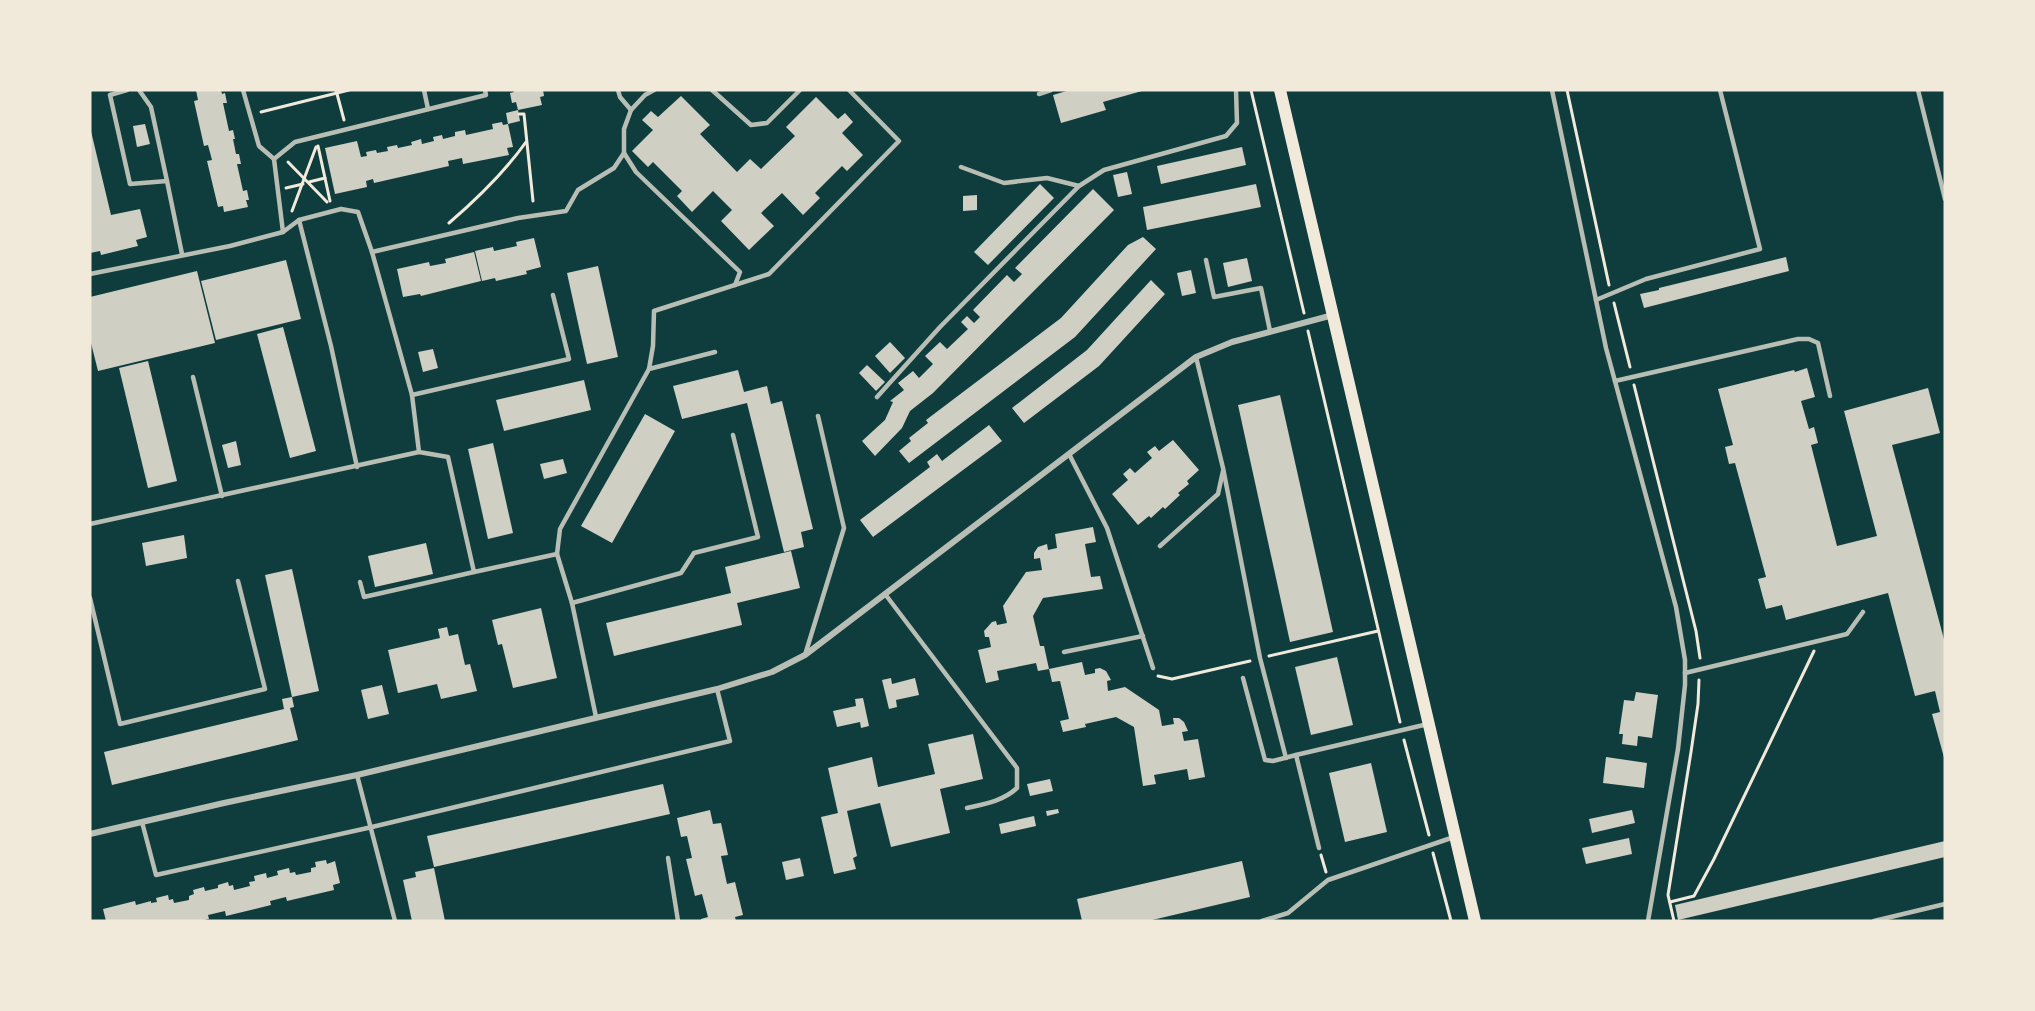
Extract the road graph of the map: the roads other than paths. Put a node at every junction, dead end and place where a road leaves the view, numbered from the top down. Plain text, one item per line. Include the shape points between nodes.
1 (127, 90) edge
2 (139, 90) edge
3 (243, 90) edge
4 (424, 90) edge
5 (485, 90) edge
6 (618, 90) edge
7 (654, 90) edge
8 (712, 90) edge
9 (800, 90) edge
10 (849, 90) edge
11 (1051, 90) edge
12 (1236, 90) edge
13 (1280, 90) edge
14 (1552, 90) edge
15 (1720, 90) edge
16 (1918, 90) edge
17 (1039, 94) dead end
18 (428, 109) junction
19 (630, 110) junction
20 (624, 153) junction
21 (274, 159) junction
22 (961, 167) dead end
23 (167, 181) junction
24 (1079, 186) junction
25 (1945, 199) edge
26 (299, 220) junction
27 (283, 232) junction
28 (372, 252) junction
29 (182, 254) junction
30 (1206, 260) dead end
31 (90, 274) edge
32 (735, 285) junction
33 (553, 295) dead end
34 (1596, 300) junction
35 (1334, 315) junction
36 (1270, 331) junction
37 (715, 352) dead end
38 (1196, 357) junction
39 (649, 369) junction
40 (193, 377) dead end
41 (1615, 381) junction
42 (412, 395) junction
43 (1830, 396) dead end
44 (877, 397) dead end
45 (818, 416) dead end
46 (733, 435) dead end
47 (420, 452) junction
48 (1069, 454) junction
49 (357, 467) junction
50 (1223, 468) junction
51 (222, 496) junction
52 (90, 524) edge
53 (1160, 546) dead end
54 (557, 554) junction
55 (474, 572) junction
56 (238, 581) dead end
57 (360, 582) dead end
58 (885, 594) junction
59 (90, 598) edge
60 (572, 603) junction
61 (1863, 612) dead end
62 (1143, 636) junction
63 (1064, 652) dead end
64 (805, 655) junction
65 (1154, 668) dead end
66 (1685, 673) junction
67 (1243, 678) dead end
68 (717, 689) junction
69 (596, 717) junction
70 (1430, 724) junction
71 (1296, 755) junction
72 (1286, 758) junction
73 (357, 775) junction
74 (967, 808) dead end
75 (142, 822) junction
76 (372, 827) junction
77 (90, 834) edge
78 (1456, 836) junction
79 (1319, 848) road end
80 (668, 858) dead end
81 (1945, 904) edge
82 (395, 921) edge
83 (678, 921) edge
84 (1262, 921) edge
85 (1475, 921) edge
86 (1648, 921) edge
87 (1874, 921) edge

1 - 23 lane via 110,95 130,184
2 - 23 lane via 151,106
3 - 21 lane via 259,146
4 - 18 lane
5 - 18 lane via 486,95
6 - 19 lane
7 - 19 lane
8 - 9 lane via 751,125 767,123
10 - 32 lane via 899,141 769,274
11 - 17 lane
12 - 24 lane via 1237,123 1226,136 1104,170
13 - 35 main road
14 - 34 lane
15 - 34 lane via 1760,249 1646,279
16 - 25 lane
18 - 21 lane via 295,142
19 - 20 lane via 624,129
20 - 28 lane via 614,168 578,190 566,210
20 - 32 lane via 636,172 740,272
21 - 27 lane
22 - 24 lane via 1004,183 1047,178
23 - 29 lane
24 - 44 lane
26 - 27 lane
26 - 28 lane via 341,209 358,212
26 - 49 lane via 332,345
27 - 29 lane
28 - 42 lane
29 - 31 lane
30 - 36 lane via 1214,297 1261,288
32 - 39 lane via 654,311
33 - 42 lane via 568,359
34 - 41 lane
35 - 36 street
35 - 70 main road
36 - 38 street
37 - 39 lane
38 - 48 street
38 - 50 lane
39 - 54 lane via 560,529
40 - 51 lane
41 - 43 lane via 1809,339 1818,343
41 - 66 lane via 1676,607
42 - 47 lane
45 - 64 lane via 844,528
46 - 60 lane via 758,537 694,553 681,573
47 - 49 lane
47 - 55 lane via 448,458
48 - 58 street
48 - 62 lane via 1107,528
49 - 51 lane
50 - 53 lane via 1218,494
50 - 72 lane via 1260,658
51 - 52 lane
54 - 55 lane
54 - 60 lane
55 - 57 lane via 364,597
56 - 59 lane via 265,688 120,724
58 - 64 street
58 - 74 lane via 1017,768 1017,788 1012,793 995,802
60 - 69 lane
61 - 66 lane via 1847,634
62 - 63 lane
62 - 65 lane
64 - 68 street via 772,672
66 - 86 lane via 1678,749
67 - 72 lane via 1264,760
68 - 69 street
68 - 76 lane via 730,741
69 - 73 street
70 - 71 lane
70 - 78 main road
71 - 72 lane
71 - 79 lane
73 - 75 street
73 - 76 lane
75 - 76 lane via 156,875
75 - 77 street
76 - 82 lane
78 - 84 lane via 1328,880 1288,913
78 - 85 main road
80 - 83 lane
81 - 87 lane

